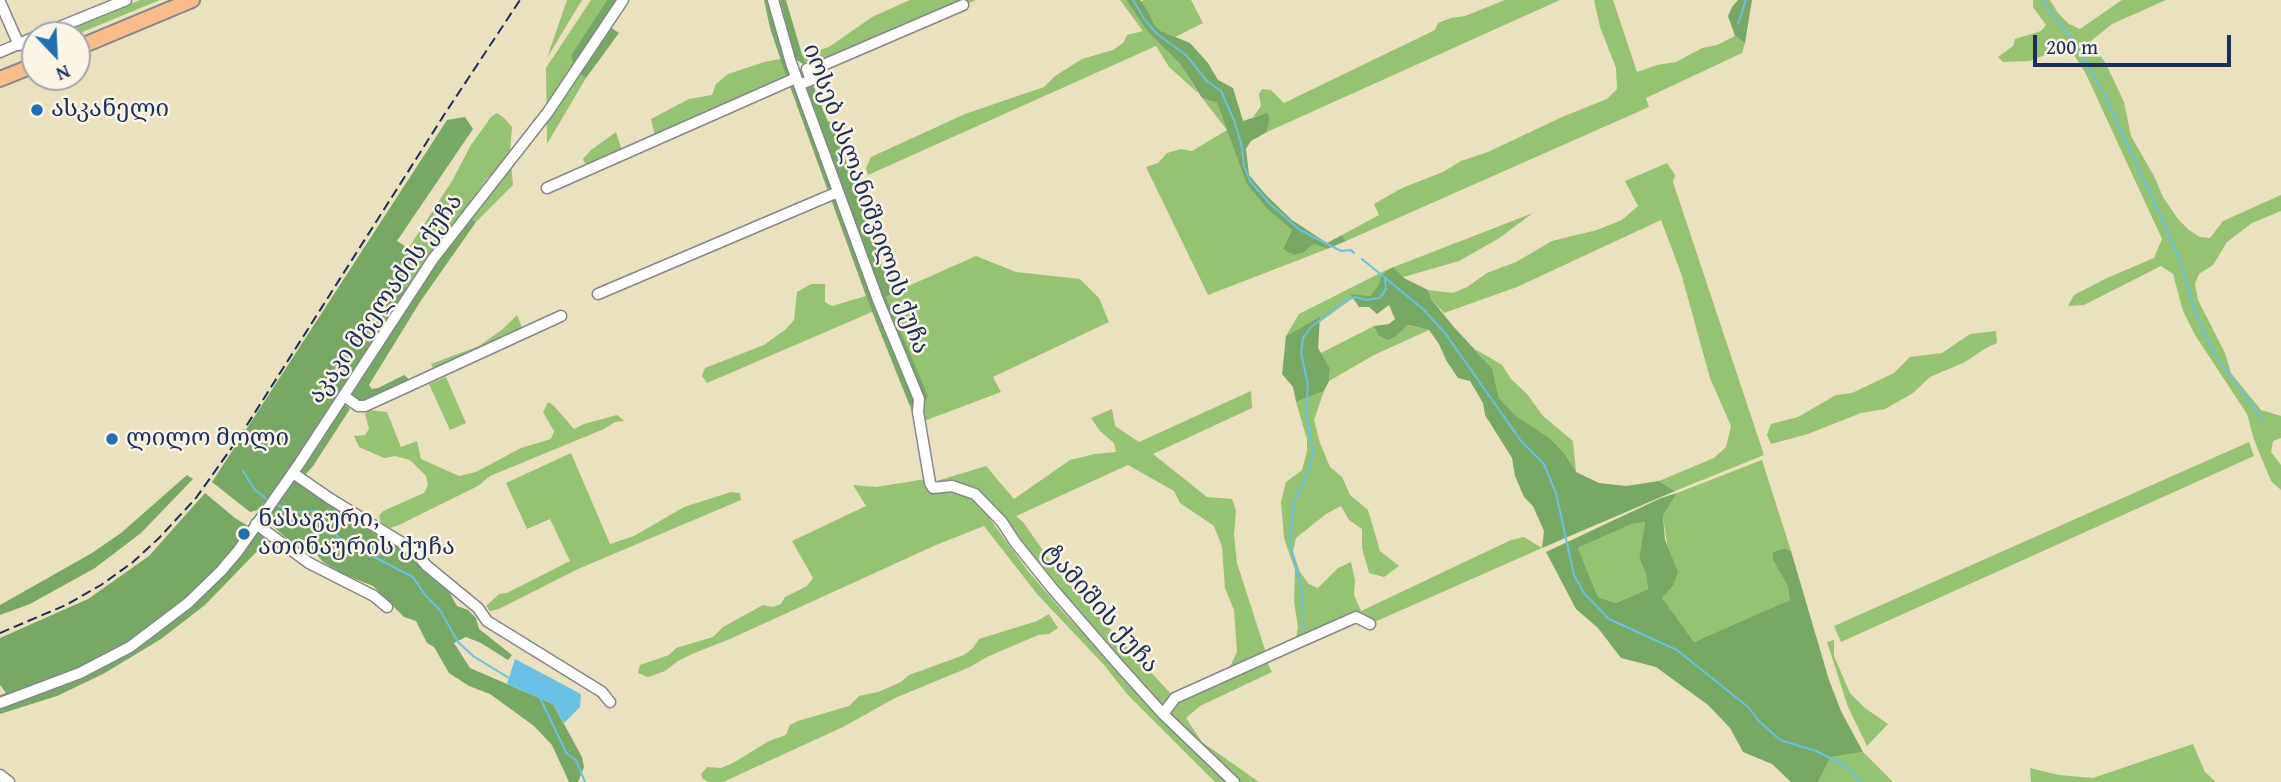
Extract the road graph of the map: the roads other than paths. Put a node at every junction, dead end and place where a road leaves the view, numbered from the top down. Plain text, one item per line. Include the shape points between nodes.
1 (126, 0) edge
2 (192, 0) edge
3 (623, 0) edge
4 (773, 0) edge
5 (0, 2) edge
6 (963, 5) dead end
7 (74, 21) edge
8 (91, 41) edge
9 (19, 45) joint
10 (0, 52) edge
11 (792, 66) junction
12 (807, 69) junction
13 (21, 71) edge
14 (0, 79) edge
15 (798, 81) junction
16 (547, 188) dead end
17 (838, 192) junction
18 (598, 294) dead end
19 (561, 316) dead end
20 (344, 396) junction
21 (293, 473) junction
22 (930, 483) joint
23 (257, 524) junction
24 (387, 607) dead end
25 (1370, 624) dead end
26 (610, 702) dead end
27 (0, 703) edge
28 (1163, 714) junction
29 (0, 775) edge
30 (9, 782) edge
31 (1234, 782) edge

1 - 7 street
2 - 8 highway
3 - 20 street, აკაკი მგელაძის ქუჩა via 548,112 433,259
4 - 11 street, იოსებ ასლანიშვილის ქუჩა
5 - 9 street
6 - 12 street
9 - 10 street
11 - 12 street
11 - 15 street, იოსებ ასლანიშვილის ქუჩა
12 - 15 street via 811,80
13 - 14 highway
15 - 16 street
15 - 17 street, იოსებ ასლანიშვილის ქუჩა
17 - 18 street
17 - 22 street, იოსებ ასლანიშვილის ქუჩა via 919,399
19 - 20 street via 365,406
20 - 21 street, აკაკი მგელაძის ქუჩა
21 - 23 street, აკაკი მგელაძის ქუჩა
21 - 26 street via 412,549 487,621 602,692
22 - 28 street, ტამიშის ქუჩა via 933,488 951,486 975,494
23 - 24 street via 309,563
23 - 27 street, აკაკი მგელაძის ქუჩა via 203,590 152,632 80,673
25 - 28 street via 1356,617 1175,698
28 - 31 street, ტამიშის ქუჩა
29 - 30 street

